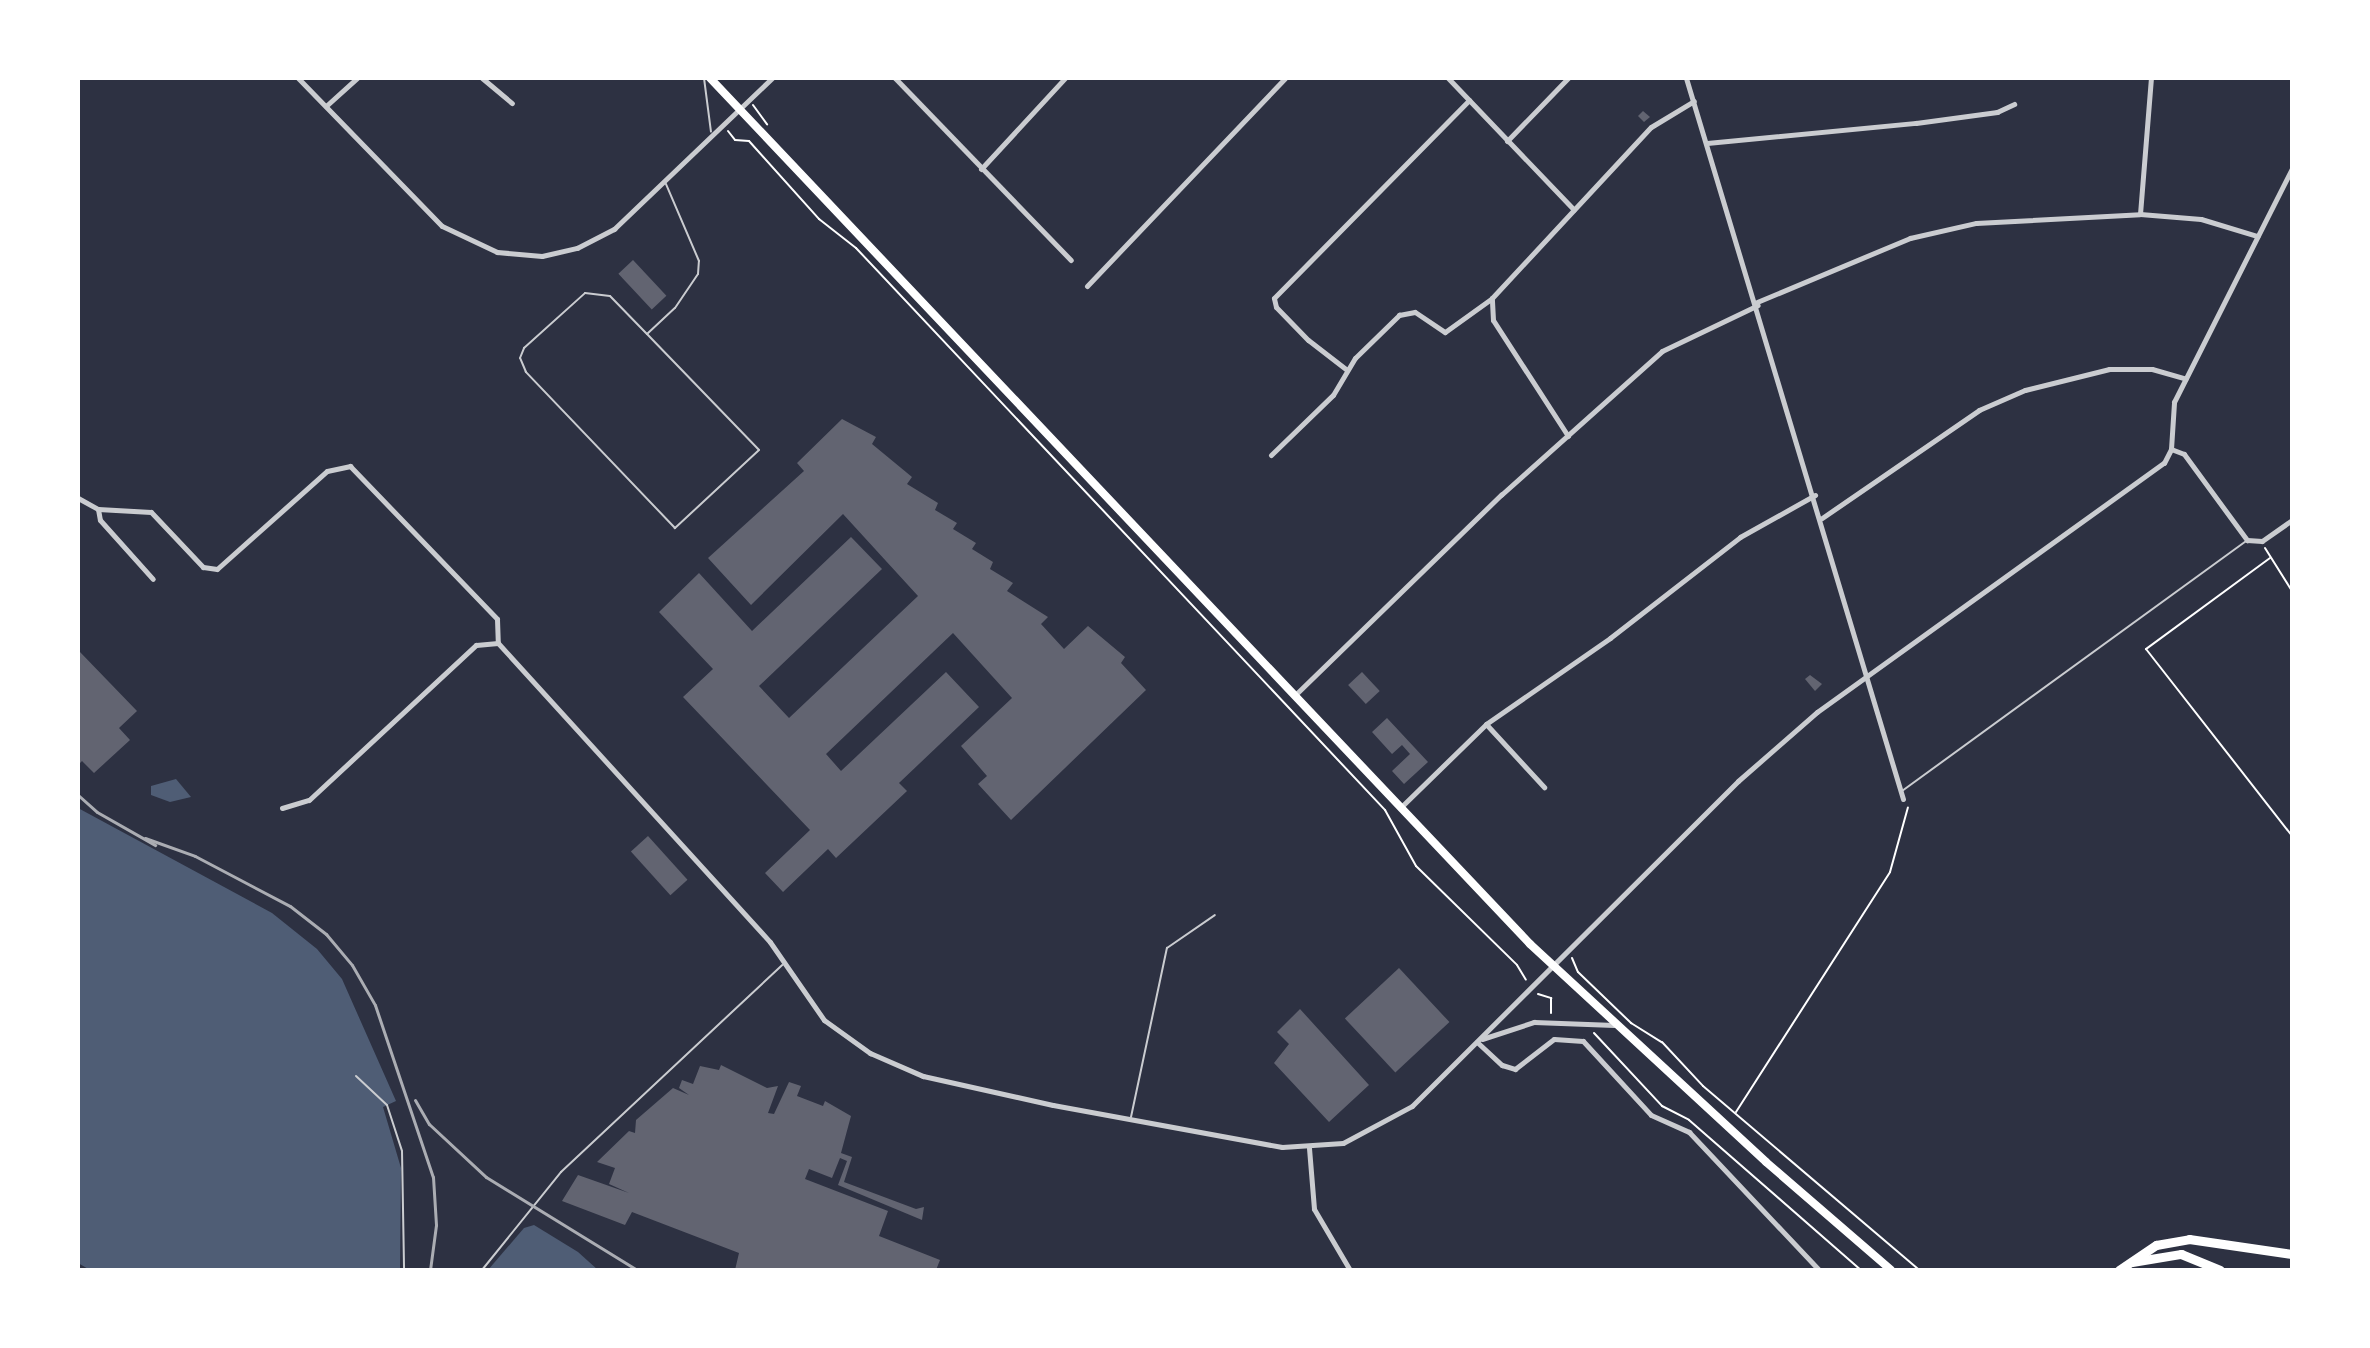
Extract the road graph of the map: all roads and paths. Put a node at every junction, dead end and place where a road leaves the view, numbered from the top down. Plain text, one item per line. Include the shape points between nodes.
1 (298, 78) edge
2 (357, 78) edge
3 (482, 78) edge
4 (707, 78) edge
5 (772, 78) edge
6 (895, 78) edge
7 (1065, 78) edge
8 (1285, 78) edge
9 (1448, 78) edge
10 (1568, 78) edge
11 (1686, 78) edge
12 (2151, 78) edge
13 (1469, 100) junction
14 (749, 101) junction
15 (1694, 101) junction
16 (512, 103) dead end
17 (2014, 104) dead end
18 (326, 106) junction
19 (740, 109) junction
20 (769, 122) dead end
21 (724, 125) junction
22 (711, 138) junction
23 (1507, 141) junction
24 (1707, 143) junction
25 (2292, 168) edge
26 (981, 169) junction
27 (665, 183) junction
28 (1574, 210) junction
29 (2140, 214) junction
30 (2257, 236) junction
31 (1071, 260) dead end
32 (1087, 286) dead end
33 (1492, 298) junction
34 (1757, 304) junction
35 (647, 334) junction
36 (1347, 370) junction
37 (2186, 379) junction
38 (1568, 436) junction
39 (2171, 449) junction
40 (1271, 455) dead end
41 (1815, 495) junction
42 (78, 498) edge
43 (98, 509) junction
44 (1822, 518) junction
45 (2292, 520) edge
46 (2247, 540) junction
47 (2262, 541) junction
48 (2270, 558) junction
49 (153, 579) dead end
50 (2292, 591) edge
51 (498, 643) junction
52 (1868, 673) junction
53 (1294, 696) junction
54 (1486, 724) junction
55 (1544, 787) dead end
56 (1901, 791) junction
57 (1903, 799) dead end
58 (1908, 806) dead end
59 (282, 808) dead end
60 (1400, 809) junction
61 (2292, 836) edge
62 (1215, 915) dead end
63 (1567, 953) junction
64 (786, 961) junction
65 (1517, 965) dead end
66 (1553, 967) junction
67 (1551, 998) dead end
68 (1551, 1020) junction
69 (1614, 1025) junction
70 (1592, 1031) dead end
71 (1477, 1042) junction
72 (356, 1076) dead end
73 (1734, 1114) junction
74 (1130, 1118) junction
75 (1309, 1148) junction
76 (2292, 1254) edge
77 (2122, 1267) edge
78 (404, 1270) edge
79 (482, 1270) edge
80 (1350, 1270) edge
81 (1819, 1270) edge
82 (1861, 1270) edge
83 (1891, 1270) edge
84 (1919, 1270) edge
85 (2220, 1270) edge

1 - 18 street
2 - 18 street
3 - 16 street
4 - 19 main road
4 - 22 lane
5 - 14 street
6 - 26 street
7 - 26 street
8 - 32 street
9 - 13 street
10 - 23 street
11 - 15 street
12 - 29 street
13 - 23 street
13 - 36 street via 1274,298 1276,307 1308,340
14 - 19 street
14 - 20 path
15 - 24 street
15 - 28 street via 1651,127
17 - 24 street via 1997,112 1916,123
18 - 27 street via 442,226 497,252 542,256 577,248 614,229
19 - 21 street
19 - 53 main road
21 - 22 street
21 - 65 path via 735,140 749,141 826,226 856,248 1385,810 1416,866
22 - 27 street
23 - 28 street
24 - 34 street
25 - 30 street
26 - 31 street
27 - 35 lane via 695,247 698,274 675,308
28 - 33 street
29 - 30 street via 2191,217
29 - 34 street via 2030,217 1936,231
30 - 37 street
33 - 36 street via 1445,332 1406,311
33 - 38 street via 1493,320
34 - 38 street via 1662,351
34 - 41 street
35 - 35 lane via 610,296 585,293 524,348 521,364 675,528 759,450
36 - 40 street via 1333,395
37 - 39 street via 2169,417
37 - 44 street via 2152,369 2109,369 2011,395 1979,410
38 - 53 street
39 - 46 street via 2184,454
39 - 52 street via 2158,469
41 - 44 street
41 - 54 street via 1740,537
42 - 43 street
43 - 49 street via 100,520
43 - 51 street via 151,512 203,567 217,569 327,471 350,466 497,619
44 - 52 street
45 - 47 street
46 - 47 street
46 - 56 lane
47 - 48 path
48 - 50 path
48 - 61 path via 2146,649
51 - 59 street via 476,645 309,800
51 - 64 street
52 - 56 street
52 - 63 street via 1751,769
53 - 60 main road
54 - 55 street
54 - 60 street
56 - 57 street
58 - 73 path via 1890,872
60 - 66 main road
62 - 74 lane via 1167,948
63 - 66 street
63 - 73 path via 1578,972 1631,1023 1662,1042
64 - 74 street via 824,1020 890,1063 963,1086
64 - 79 lane via 561,1172
66 - 69 main road
66 - 71 street
67 - 68 path
68 - 69 street
68 - 71 street via 1508,1027
69 - 83 main road
70 - 82 path via 1662,1106 1689,1120
71 - 75 street via 1400,1116 1343,1143
71 - 81 street via 1502,1065 1515,1069 1554,1039 1583,1041 1651,1115 1689,1132
72 - 78 lane via 387,1105 402,1151
73 - 84 path
74 - 75 street
75 - 80 street via 1314,1209
76 - 77 highway via 2189,1239 2156,1245
77 - 85 highway via 2181,1254

